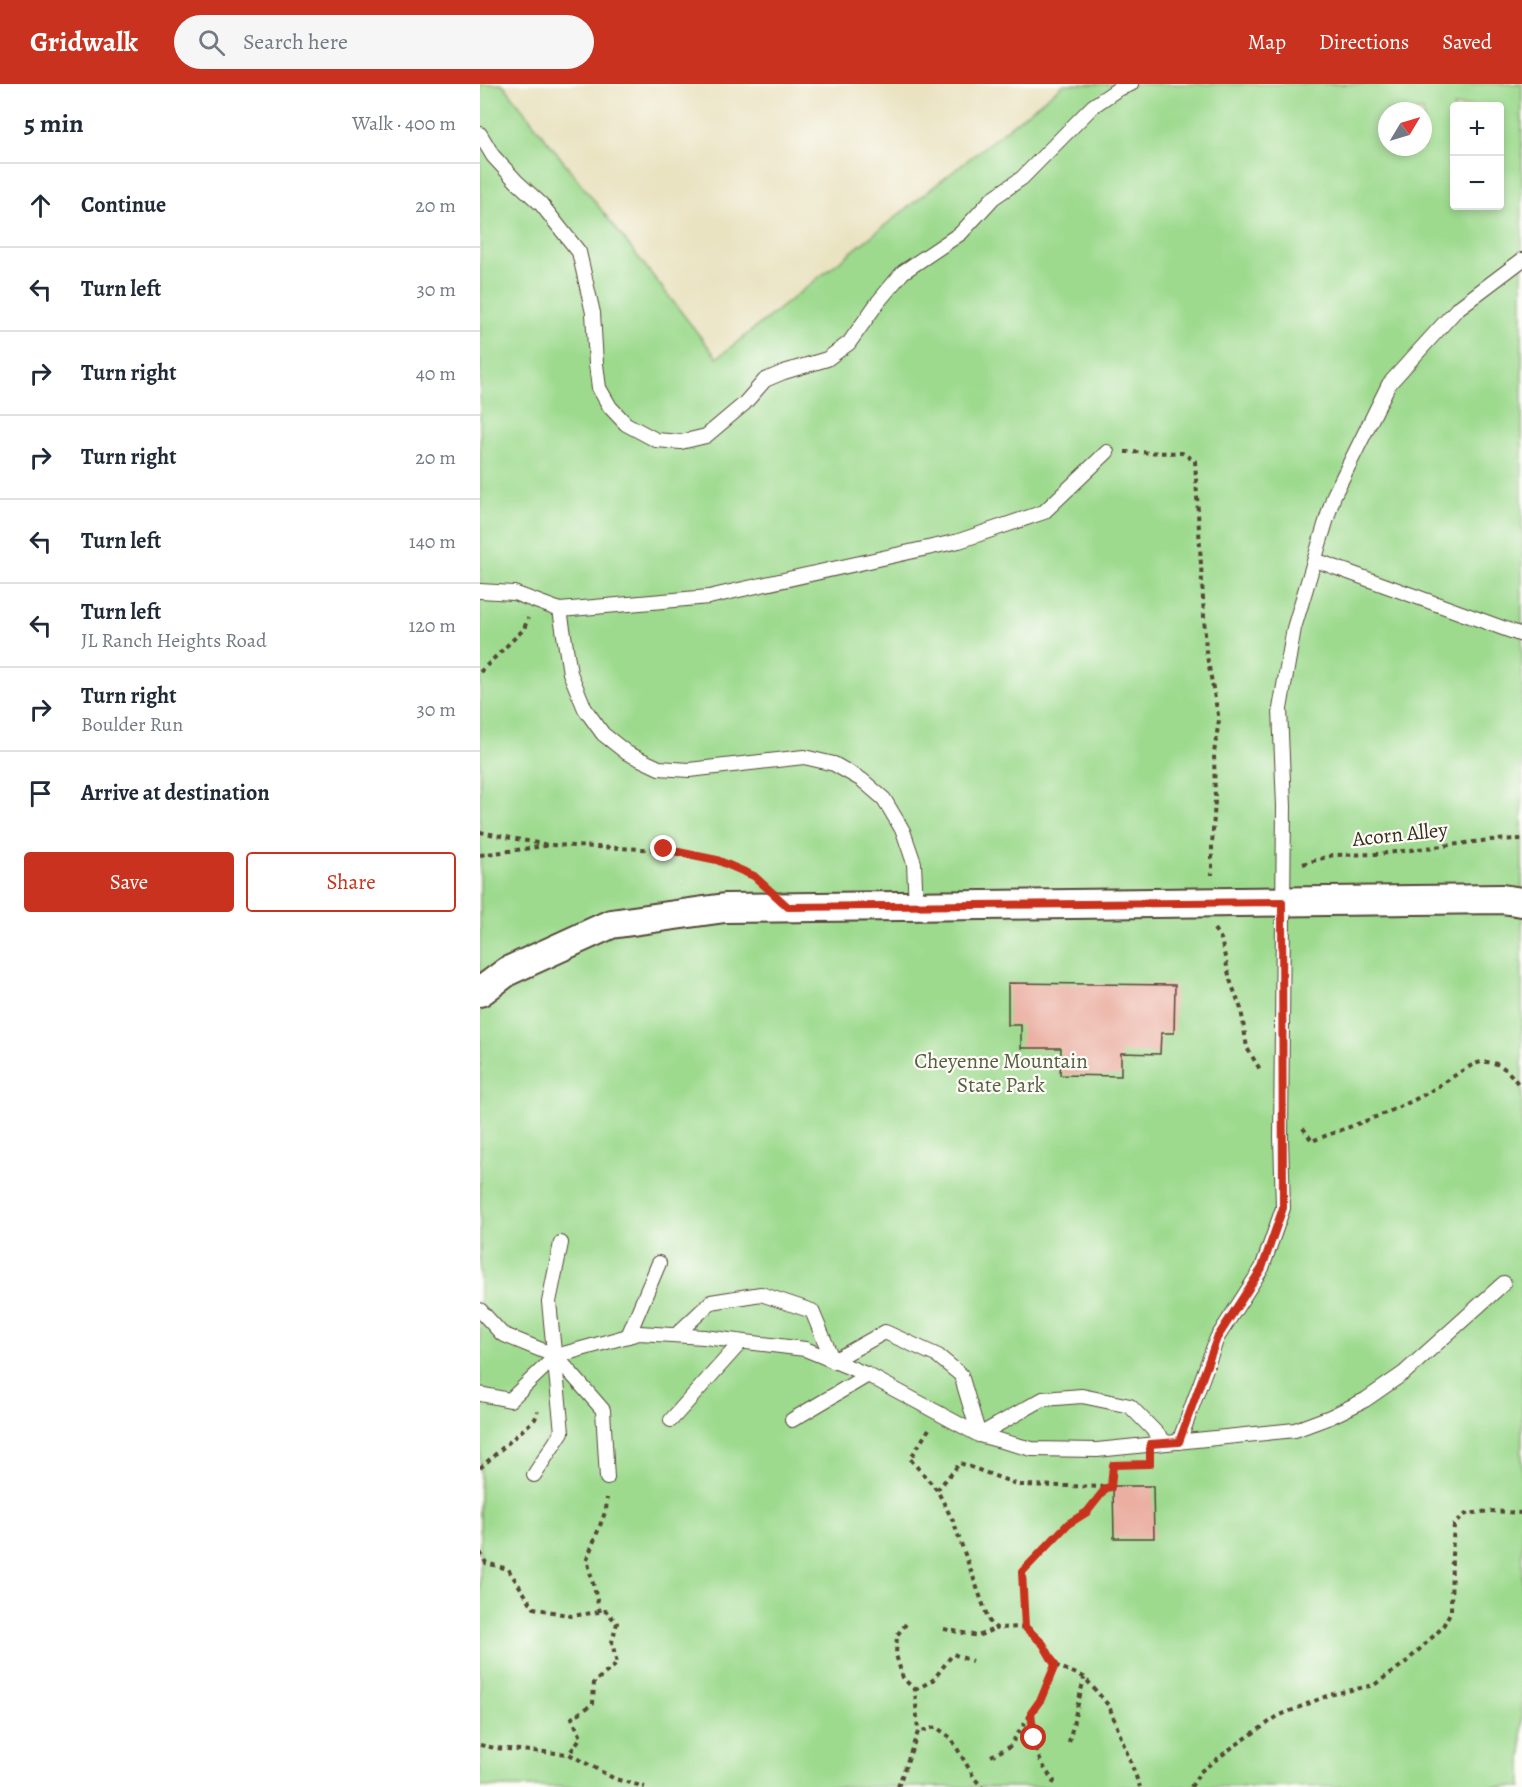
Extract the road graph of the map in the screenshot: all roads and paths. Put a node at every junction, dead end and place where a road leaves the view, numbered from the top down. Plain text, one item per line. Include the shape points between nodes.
1 (1131, 84) edge
2 (480, 134) edge
3 (1522, 260) edge
4 (1107, 452) dead end
5 (1315, 560) junction
6 (480, 591) edge
7 (535, 600) junction
8 (560, 610) junction
9 (1522, 635) edge
10 (480, 672) edge
11 (480, 832) edge
12 (1522, 839) edge
13 (552, 845) junction
14 (480, 855) edge
15 (1282, 864) junction
16 (1282, 902) junction
17 (1522, 902) edge
18 (788, 907) junction
19 (916, 907) junction
20 (480, 992) edge
21 (561, 1244) dead end
22 (659, 1263) dead end
23 (1504, 1282) dead end
24 (480, 1310) edge
25 (676, 1335) junction
26 (628, 1336) junction
27 (741, 1342) junction
28 (556, 1356) junction
29 (833, 1361) junction
30 (868, 1375) junction
31 (480, 1394) edge
32 (939, 1413) junction
33 (671, 1420) dead end
34 (792, 1420) dead end
35 (979, 1435) junction
36 (1173, 1442) junction
37 (1113, 1465) dead end
38 (534, 1475) dead end
39 (607, 1478) joint
40 (1106, 1488) junction
41 (937, 1490) junction
42 (1522, 1513) edge
43 (480, 1552) edge
44 (600, 1612) junction
45 (906, 1624) dead end
46 (1025, 1627) junction
47 (996, 1628) junction
48 (944, 1629) dead end
49 (972, 1661) dead end
50 (1055, 1665) junction
51 (1084, 1677) junction
52 (915, 1690) junction
53 (1031, 1713) junction
54 (918, 1732) junction
55 (1068, 1742) dead end
56 (480, 1744) edge
57 (569, 1754) junction
58 (991, 1756) dead end
59 (645, 1787) edge
60 (898, 1787) edge
61 (982, 1787) edge
62 (1051, 1787) edge
63 (1140, 1787) edge
64 (1191, 1787) edge

1 - 2 lane via 1093,106 1022,178 993,198 961,233 903,272 849,343 827,359 765,380 706,436 681,442 656,440 626,424 610,407 599,388 593,313 579,252 541,204 493,156
3 - 5 lane via 1457,309 1389,384 1334,495
4 - 8 lane via 1044,512 959,541 708,597
5 - 9 lane
5 - 15 lane via 1294,628 1280,709
6 - 7 lane via 514,593
7 - 8 lane
7 - 10 path via 524,629
8 - 19 lane via 570,673 585,709 603,734 627,753 659,768 689,770 804,757 834,764 884,799 903,831 914,863
11 - 13 path
12 - 15 path, Acorn Alley via 1333,855 1304,864
13 - 14 path
13 - 18 path via 664,849 717,860 754,876
15 - 16 lane
16 - 17 street
16 - 19 street
16 - 36 lane via 1283,1208 1262,1268 1217,1338
18 - 19 street
18 - 20 street via 725,908 611,924 508,971
21 - 28 lane via 549,1302
22 - 26 lane
23 - 36 lane via 1404,1373 1339,1413 1295,1430
24 - 28 lane via 502,1334
25 - 26 lane
25 - 27 lane
25 - 29 lane via 711,1302 761,1294 812,1311
26 - 28 lane
27 - 29 lane via 805,1349
27 - 33 lane
28 - 31 lane via 510,1400
28 - 38 lane via 562,1432
28 - 39 lane via 603,1410
29 - 30 lane
29 - 35 lane via 885,1332 938,1356 961,1375
30 - 32 lane
30 - 34 lane
32 - 35 lane
32 - 41 path via 910,1459
35 - 36 lane via 1032,1449 1097,1450
35 - 36 lane via 1043,1399 1082,1396 1130,1406
37 - 40 path via 1111,1487
39 - 44 path via 606,1510 586,1559
40 - 41 path via 1019,1485 960,1463
40 - 46 path via 1087,1512 1068,1524 1022,1572
41 - 47 path via 989,1621
42 - 64 path via 1466,1514 1454,1525 1450,1611 1442,1628 1405,1663 1374,1685 1329,1695 1278,1716 1200,1772
43 - 44 path via 486,1563 508,1569 534,1608 571,1616
44 - 57 path via 606,1611 617,1623 612,1641 617,1664 594,1682 593,1704 572,1718 581,1737
45 - 52 path via 897,1635 896,1655 903,1678
46 - 47 path
46 - 50 path via 1043,1644
47 - 48 path via 978,1636
49 - 52 path via 953,1654 933,1680
50 - 51 path
50 - 53 path
51 - 55 path
51 - 63 path via 1109,1706
52 - 54 path
53 - 58 path via 1009,1747
53 - 62 path via 1040,1764 1053,1781
54 - 60 path
54 - 61 path via 936,1727 951,1738
56 - 57 path
57 - 59 path via 615,1779

